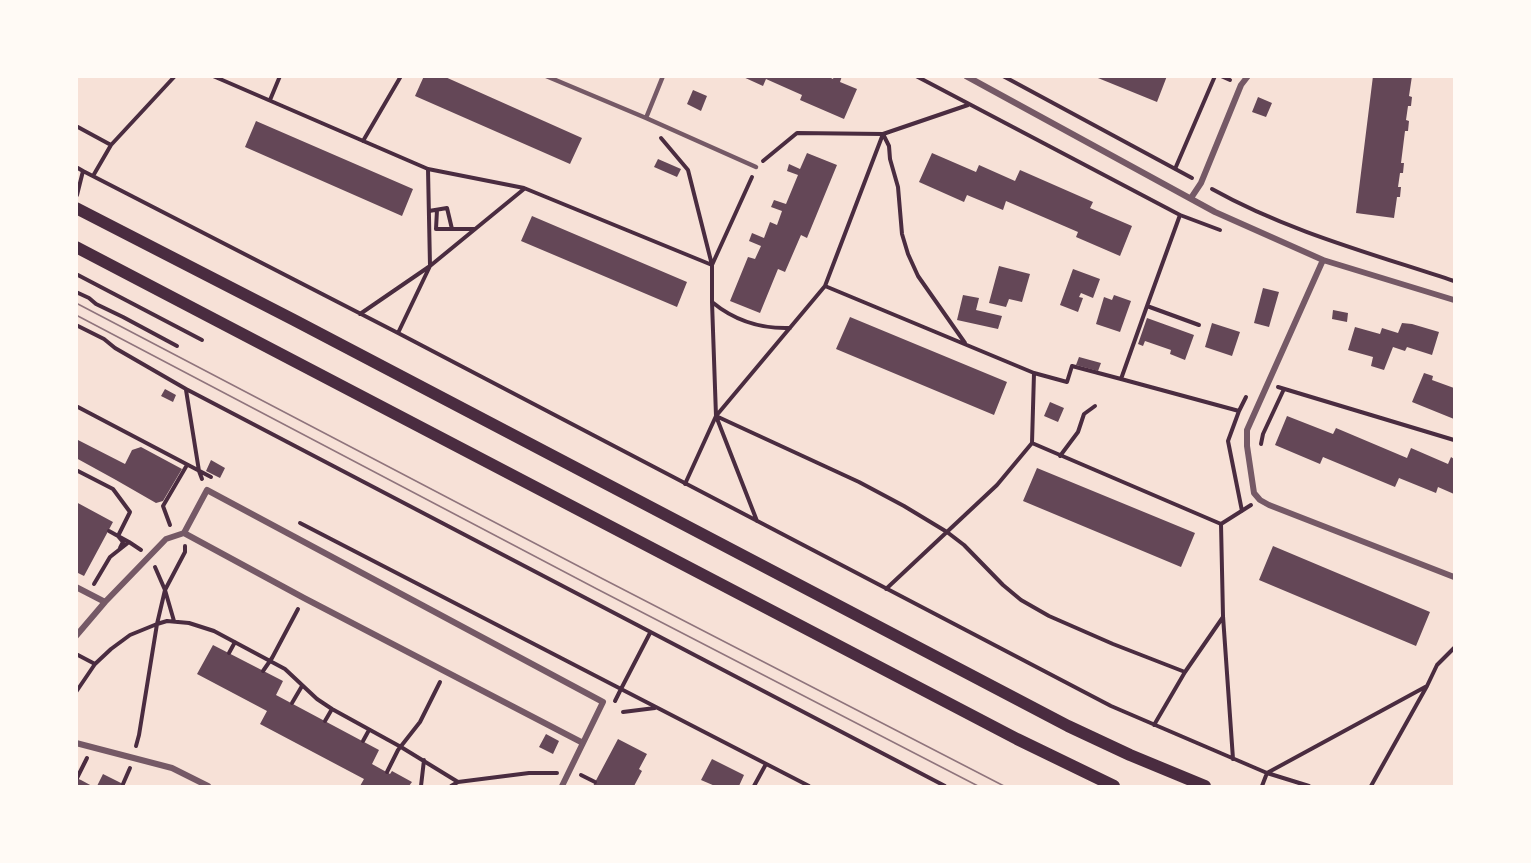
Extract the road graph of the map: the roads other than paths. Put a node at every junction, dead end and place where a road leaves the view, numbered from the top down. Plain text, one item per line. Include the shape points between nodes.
1 (546, 76) edge
2 (663, 76) edge
3 (966, 76) edge
4 (1248, 76) edge
5 (646, 118) junction
6 (756, 167) road end
7 (1191, 198) junction
8 (76, 208) edge
9 (76, 247) edge
10 (1323, 260) junction
11 (1455, 300) edge
12 (184, 533) junction
13 (1455, 578) edge
14 (76, 587) edge
15 (105, 602) junction
16 (76, 636) edge
17 (76, 743) edge
18 (584, 743) junction
19 (208, 786) edge
20 (562, 786) edge
21 (1114, 786) edge
22 (1205, 786) edge

1 - 5 lane
2 - 5 lane
3 - 7 street
4 - 7 street
5 - 6 lane
7 - 10 street
8 - 22 main road via 1068,726
9 - 21 main road
10 - 11 street
10 - 13 street via 1247,430 1254,493 1280,510
12 - 15 street via 166,539
12 - 18 street
12 - 18 street via 207,490 603,702
14 - 15 street
15 - 16 street
17 - 19 street via 172,768
18 - 20 street

